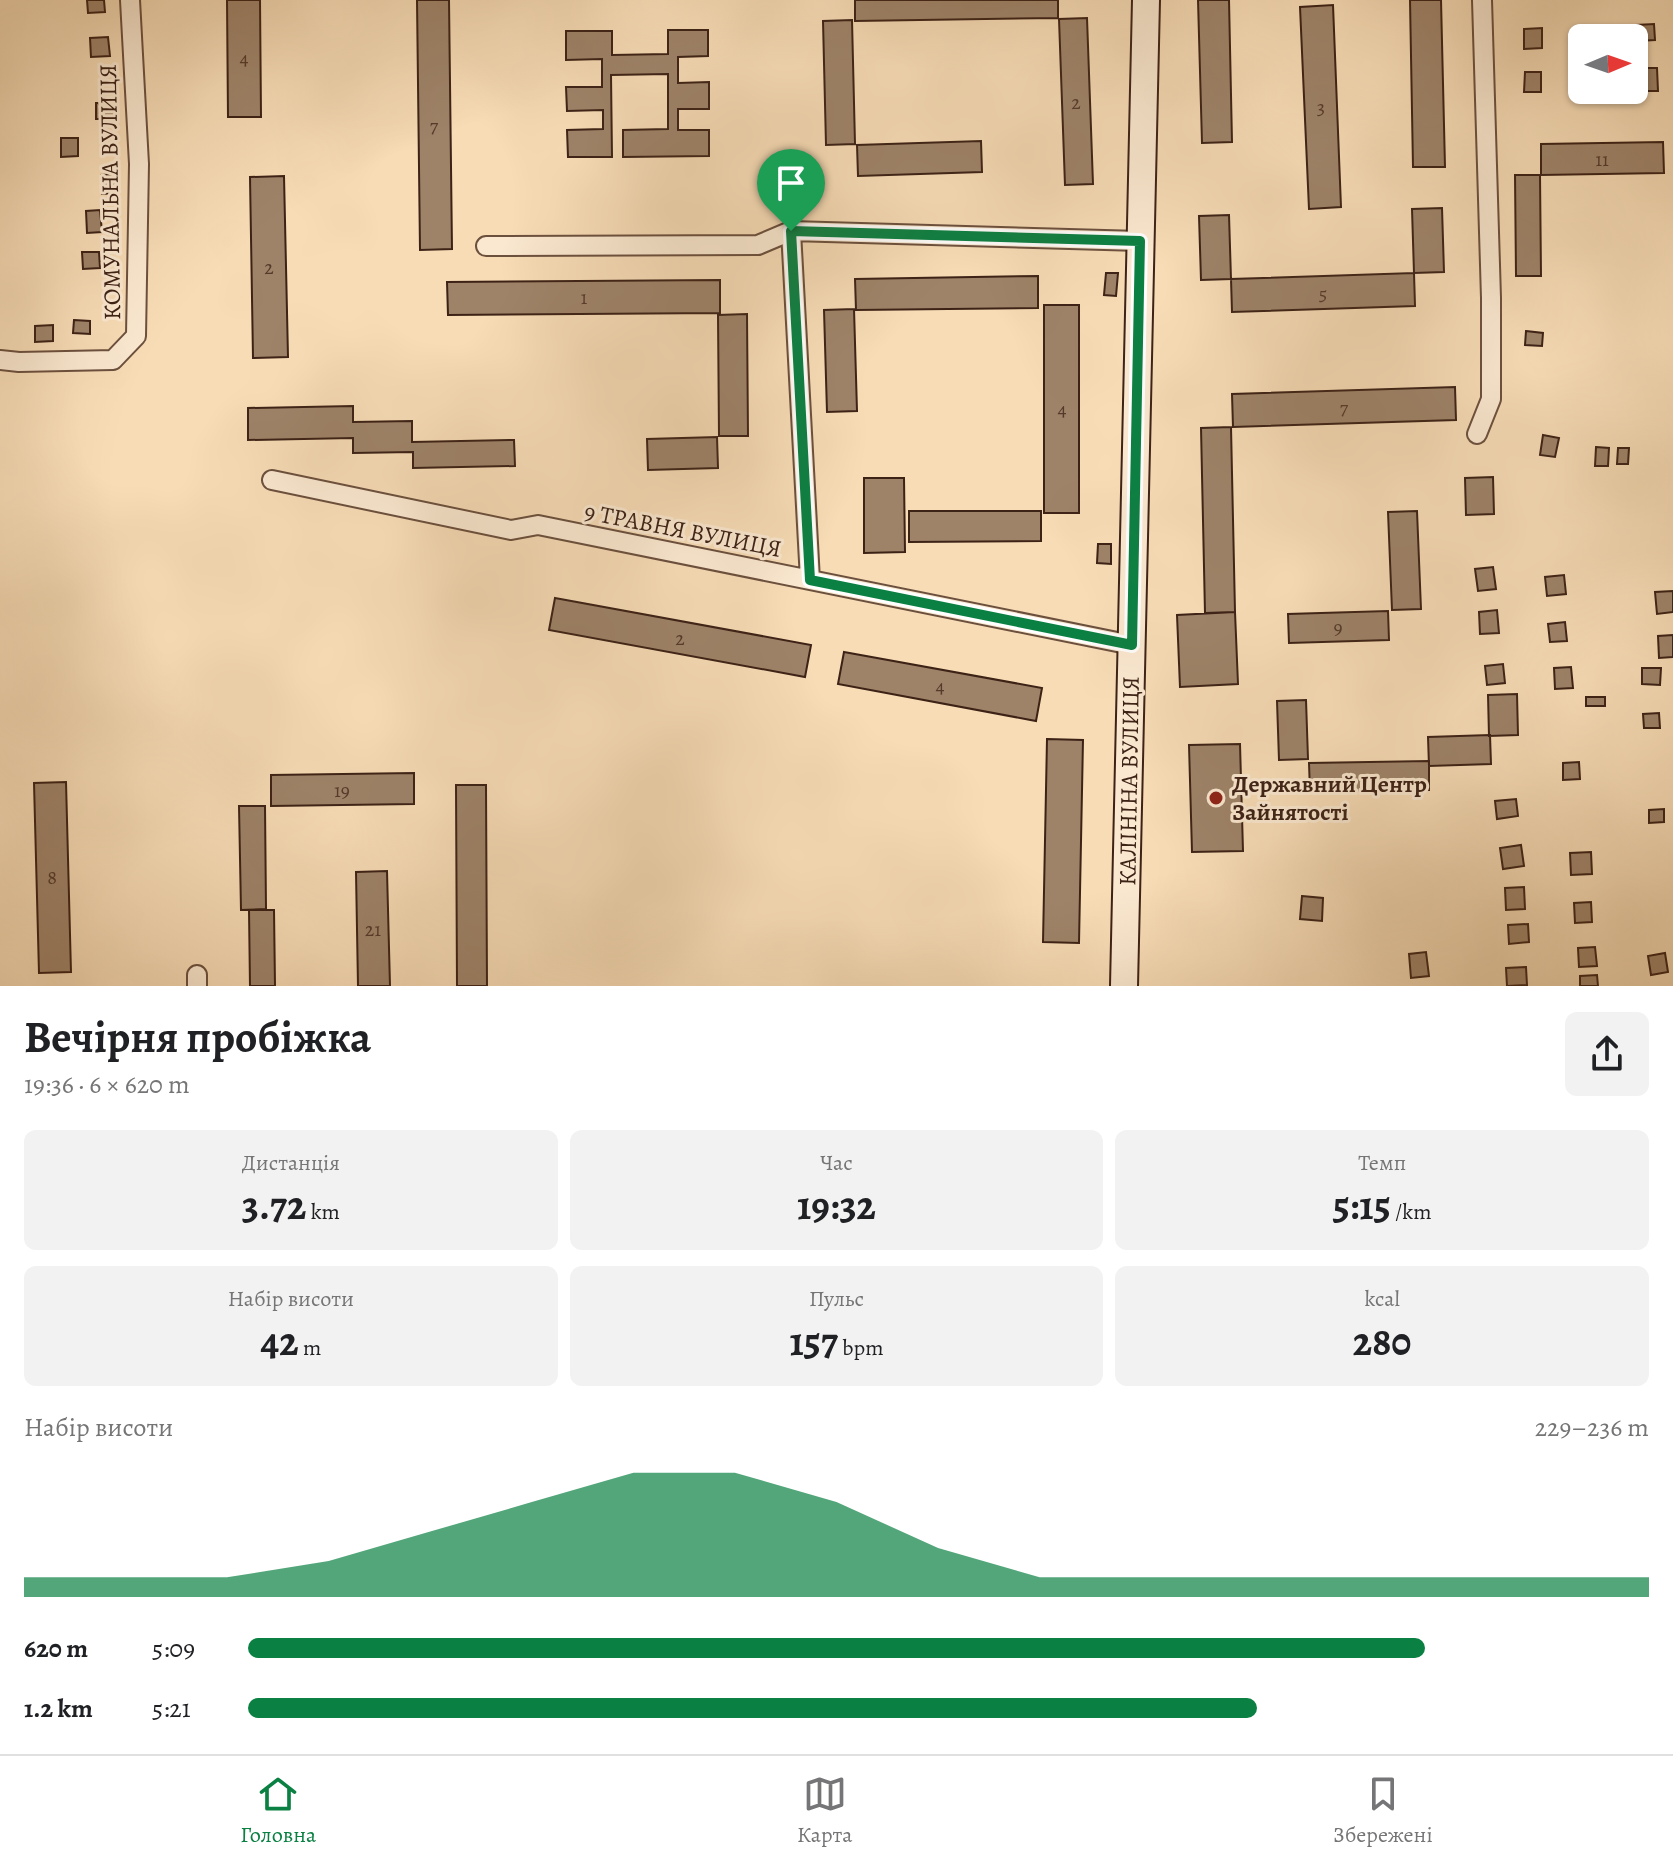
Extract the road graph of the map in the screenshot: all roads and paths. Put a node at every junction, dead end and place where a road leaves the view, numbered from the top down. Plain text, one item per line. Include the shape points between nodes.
1 (130, 0) edge
2 (1146, 0) edge
3 (1482, 0) edge
4 (791, 231) junction
5 (1140, 241) junction
6 (486, 246) dead end
7 (0, 360) edge
8 (1477, 434) dead end
9 (272, 480) dead end
10 (810, 580) junction
11 (1132, 645) junction
12 (1124, 986) edge

1 - 7 street, КОМУНАЛЬНА ВУЛИЦЯ via 139,164 136,336 113,360
2 - 5 street, КАЛІНІНА ВУЛИЦЯ
3 - 8 street via 1491,399
4 - 5 street
4 - 6 street via 758,245
4 - 10 street
5 - 11 street, КАЛІНІНА ВУЛИЦЯ
9 - 10 street, 9 ТРАВНЯ ВУЛИЦЯ via 511,530 538,525
10 - 11 street, 9 ТРАВНЯ ВУЛИЦЯ
11 - 12 street, КАЛІНІНА ВУЛИЦЯ

